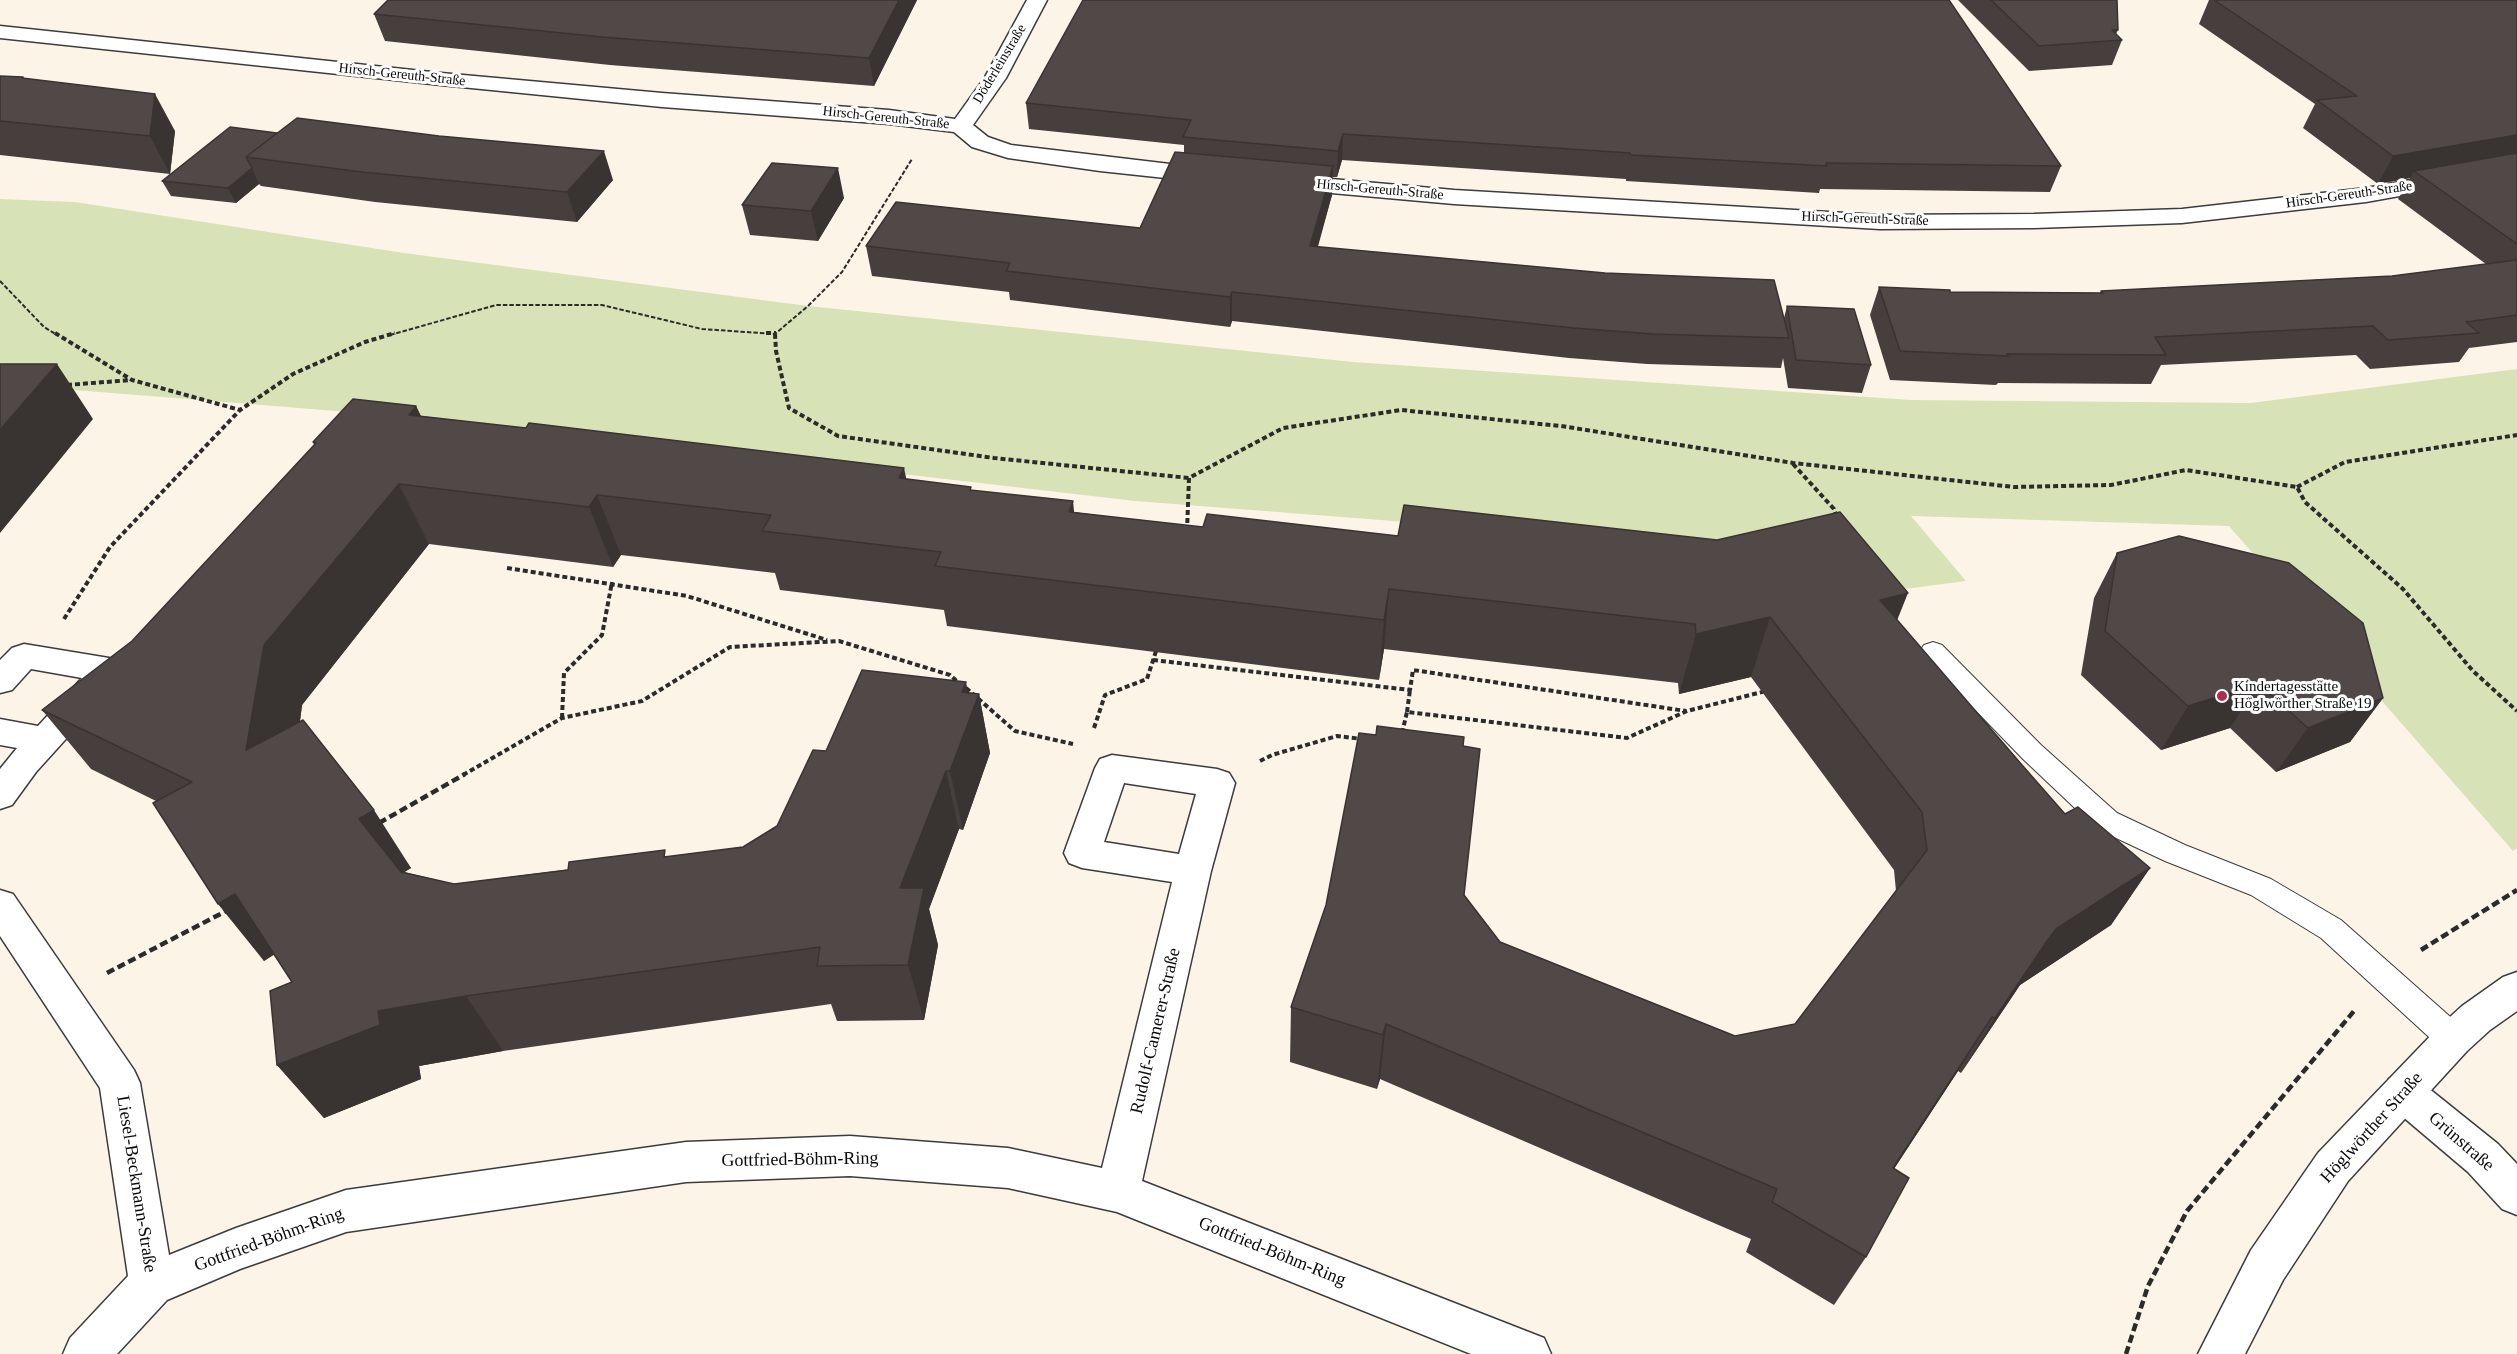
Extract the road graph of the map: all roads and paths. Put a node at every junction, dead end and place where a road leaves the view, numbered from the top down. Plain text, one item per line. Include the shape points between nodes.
1 (1037, 0) edge
2 (0, 32) edge
3 (961, 126) junction
4 (2517, 168) edge
5 (1232, 178) edge
6 (1267, 180) edge
7 (0, 281) edge
8 (775, 334) junction
9 (132, 380) junction
10 (66, 385) dead end
11 (240, 410) junction
12 (2517, 435) edge
13 (1792, 463) junction
14 (1190, 478) junction
15 (2297, 487) junction
16 (1838, 519) edge
17 (1187, 534) edge
18 (507, 568) dead end
19 (612, 582) junction
20 (1160, 640) edge
21 (830, 641) junction
22 (1933, 651) dead end
23 (39, 658) junction
24 (1153, 660) junction
25 (0, 681) edge
26 (1775, 688) dead end
27 (1410, 690) junction
28 (1687, 711) junction
29 (2517, 711) edge
30 (1407, 712) junction
31 (562, 718) junction
32 (0, 732) edge
33 (1091, 736) dead end
34 (45, 740) junction
35 (1368, 740) edge
36 (1077, 745) dead end
37 (1400, 745) edge
38 (1217, 783) junction
39 (0, 795) edge
40 (377, 824) dead end
41 (1193, 870) junction
42 (2517, 890) edge
43 (0, 905) edge
44 (237, 905) edge
45 (2384, 975) junction
46 (2517, 989) edge
47 (62, 996) junction
48 (2453, 1039) junction
49 (2403, 1092) junction
50 (1118, 1192) junction
51 (2517, 1195) edge
52 (151, 1284) junction
53 (86, 1354) edge
54 (1528, 1354) edge
55 (2126, 1354) edge
56 (2221, 1354) edge

1 - 3 street, Döderleinstraße via 995,78
2 - 3 street, Hirsch-Gereuth-Straße via 441,79
3 - 5 street, Hirsch-Gereuth-Straße via 980,142 1008,151
3 - 8 path via 919,147 842,272
4 - 6 street, Hirsch-Gereuth-Straße via 2366,195 2182,216 2034,221 1880,222 1454,197
7 - 9 path via 44,327
8 - 11 path via 702,328 602,305 496,305 365,342 293,374
8 - 14 path via 789,408 838,436 994,458
9 - 10 path
9 - 11 path
11 - 23 path via 110,547
12 - 15 path via 2345,462
13 - 14 path via 1561,426 1401,410 1283,428
13 - 15 path via 2014,487 2111,485 2186,470
13 - 16 path via 1834,509
14 - 17 path
15 - 29 path via 2306,502 2403,589 2473,671
18 - 19 path
19 - 21 path via 687,596
19 - 31 path via 602,635 564,673
20 - 24 path
21 - 31 path via 730,647 642,701
21 - 36 path via 839,640 950,675 1016,731
22 - 45 lane via 2032,752 2107,821 2175,853 2261,886 2331,929
23 - 25 street via 24,656
23 - 34 street via 109,670
24 - 27 path
24 - 33 path via 1147,679 1105,695
26 - 28 path
27 - 28 path via 1413,670
27 - 30 path
28 - 30 path via 1627,738
30 - 37 path
31 - 40 path
32 - 34 street
34 - 39 street
35 - 38 path via 1337,736 1272,755
38 - 41 street, Rudolf-Camerer-Straße
38 - 41 street via 1112,768 1082,853
41 - 50 street, Rudolf-Camerer-Straße
42 - 45 path
43 - 47 street, Liesel-Beckmann-Straße
44 - 47 path
45 - 48 lane
45 - 55 path via 2187,1211 2148,1286
46 - 48 street, Höglwörther Straße
47 - 52 street, Liesel-Beckmann-Straße via 120,1083
48 - 49 street, Höglwörther Straße
49 - 51 street, Grünstraße via 2483,1158
49 - 56 street, Höglwörther Straße via 2334,1167 2267,1265
50 - 52 street, Gottfried-Böhm-Ring via 1008,1168 850,1156 686,1162 346,1211
50 - 54 street, Gottfried-Böhm-Ring
52 - 53 street, Gottfried-Böhm-Ring

